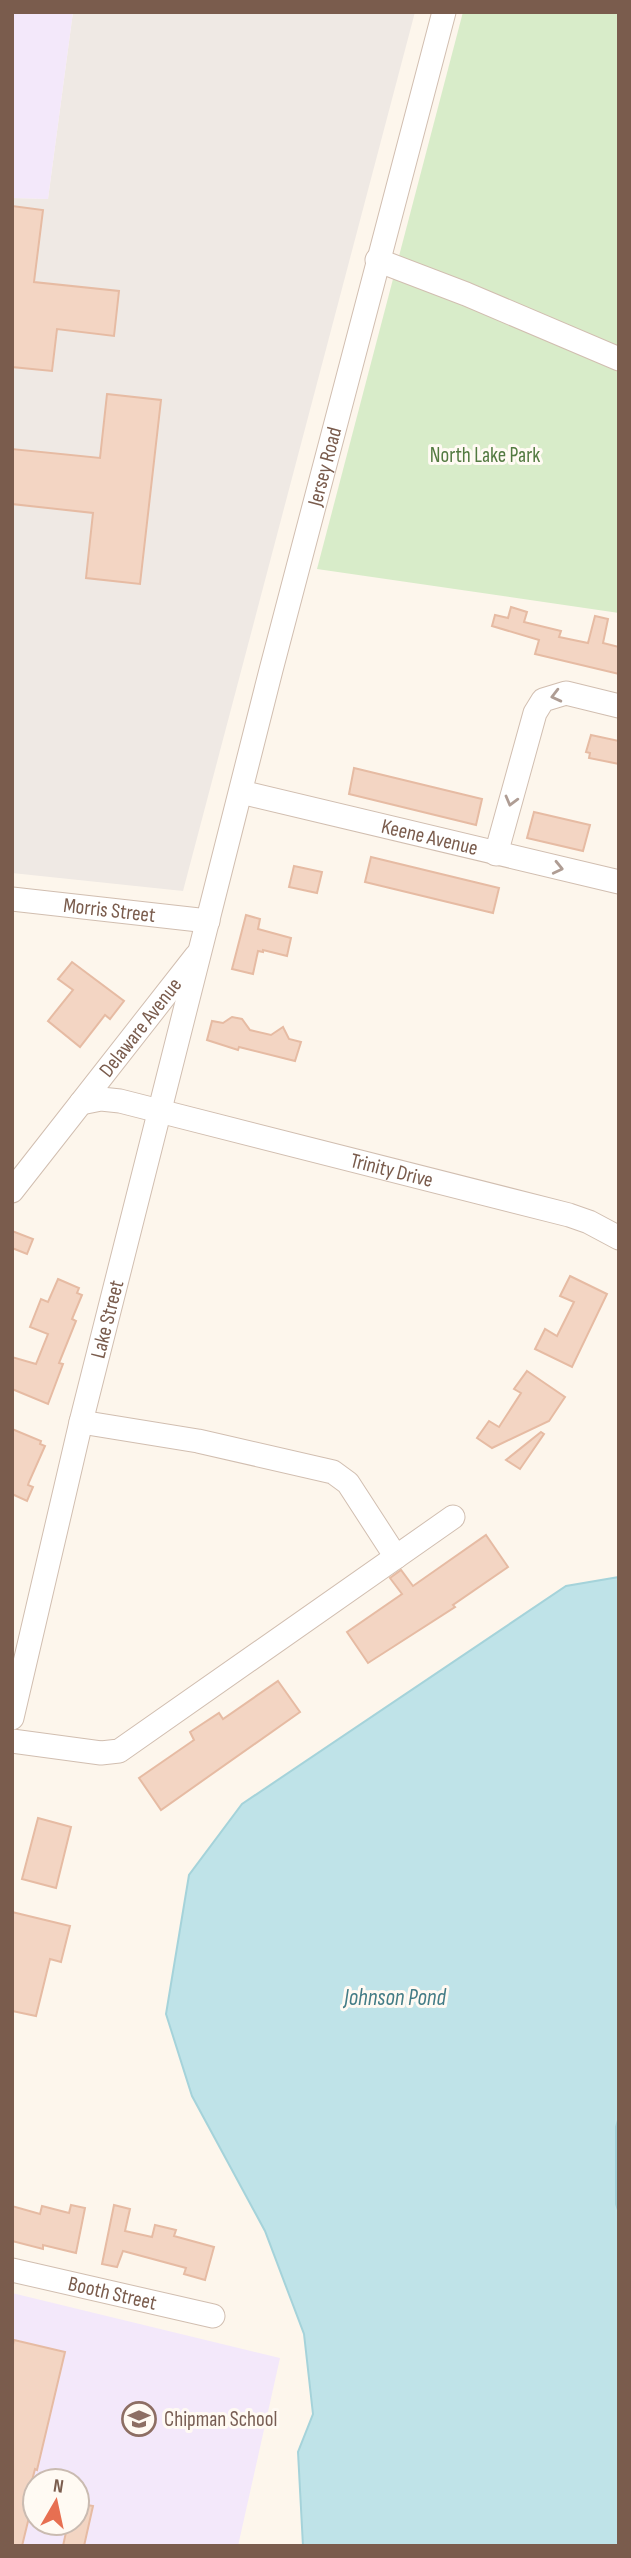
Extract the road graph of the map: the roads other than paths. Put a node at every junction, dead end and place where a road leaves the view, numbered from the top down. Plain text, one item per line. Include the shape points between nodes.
1 (444, 12) edge
2 (377, 260) junction
3 (619, 359) edge
4 (619, 706) edge
5 (241, 792) junction
6 (496, 854) junction
7 (619, 882) edge
8 (12, 899) edge
9 (208, 921) junction
10 (200, 950) junction
11 (81, 1103) junction
12 (161, 1112) junction
13 (12, 1191) edge
14 (619, 1238) edge
15 (81, 1422) junction
16 (453, 1517) dead end
17 (396, 1557) junction
18 (12, 1718) edge
19 (12, 1741) edge
20 (12, 2270) edge
21 (213, 2316) dead end

1 - 2 street, Jersey Road
2 - 3 street
2 - 5 street, Jersey Road
4 -> 6 street via 566,693 543,699 535,713
5 - 6 street, Keene Avenue
5 - 9 street, Jersey Road
6 -> 7 street, Keene Avenue
8 - 9 street, Morris Street
9 - 10 street, Lake Street
10 - 11 street, Delaware Avenue
10 - 12 street, Lake Street
11 - 12 street, Delaware Avenue via 120,1101
11 - 13 street, Delaware Avenue
12 - 14 street, Trinity Drive via 569,1214
12 - 15 street, Lake Street
15 - 17 street via 198,1441 333,1472 348,1483
15 - 18 street, Lake Street
16 - 17 street
17 - 19 street via 119,1751 101,1753
20 - 21 street, Booth Street

